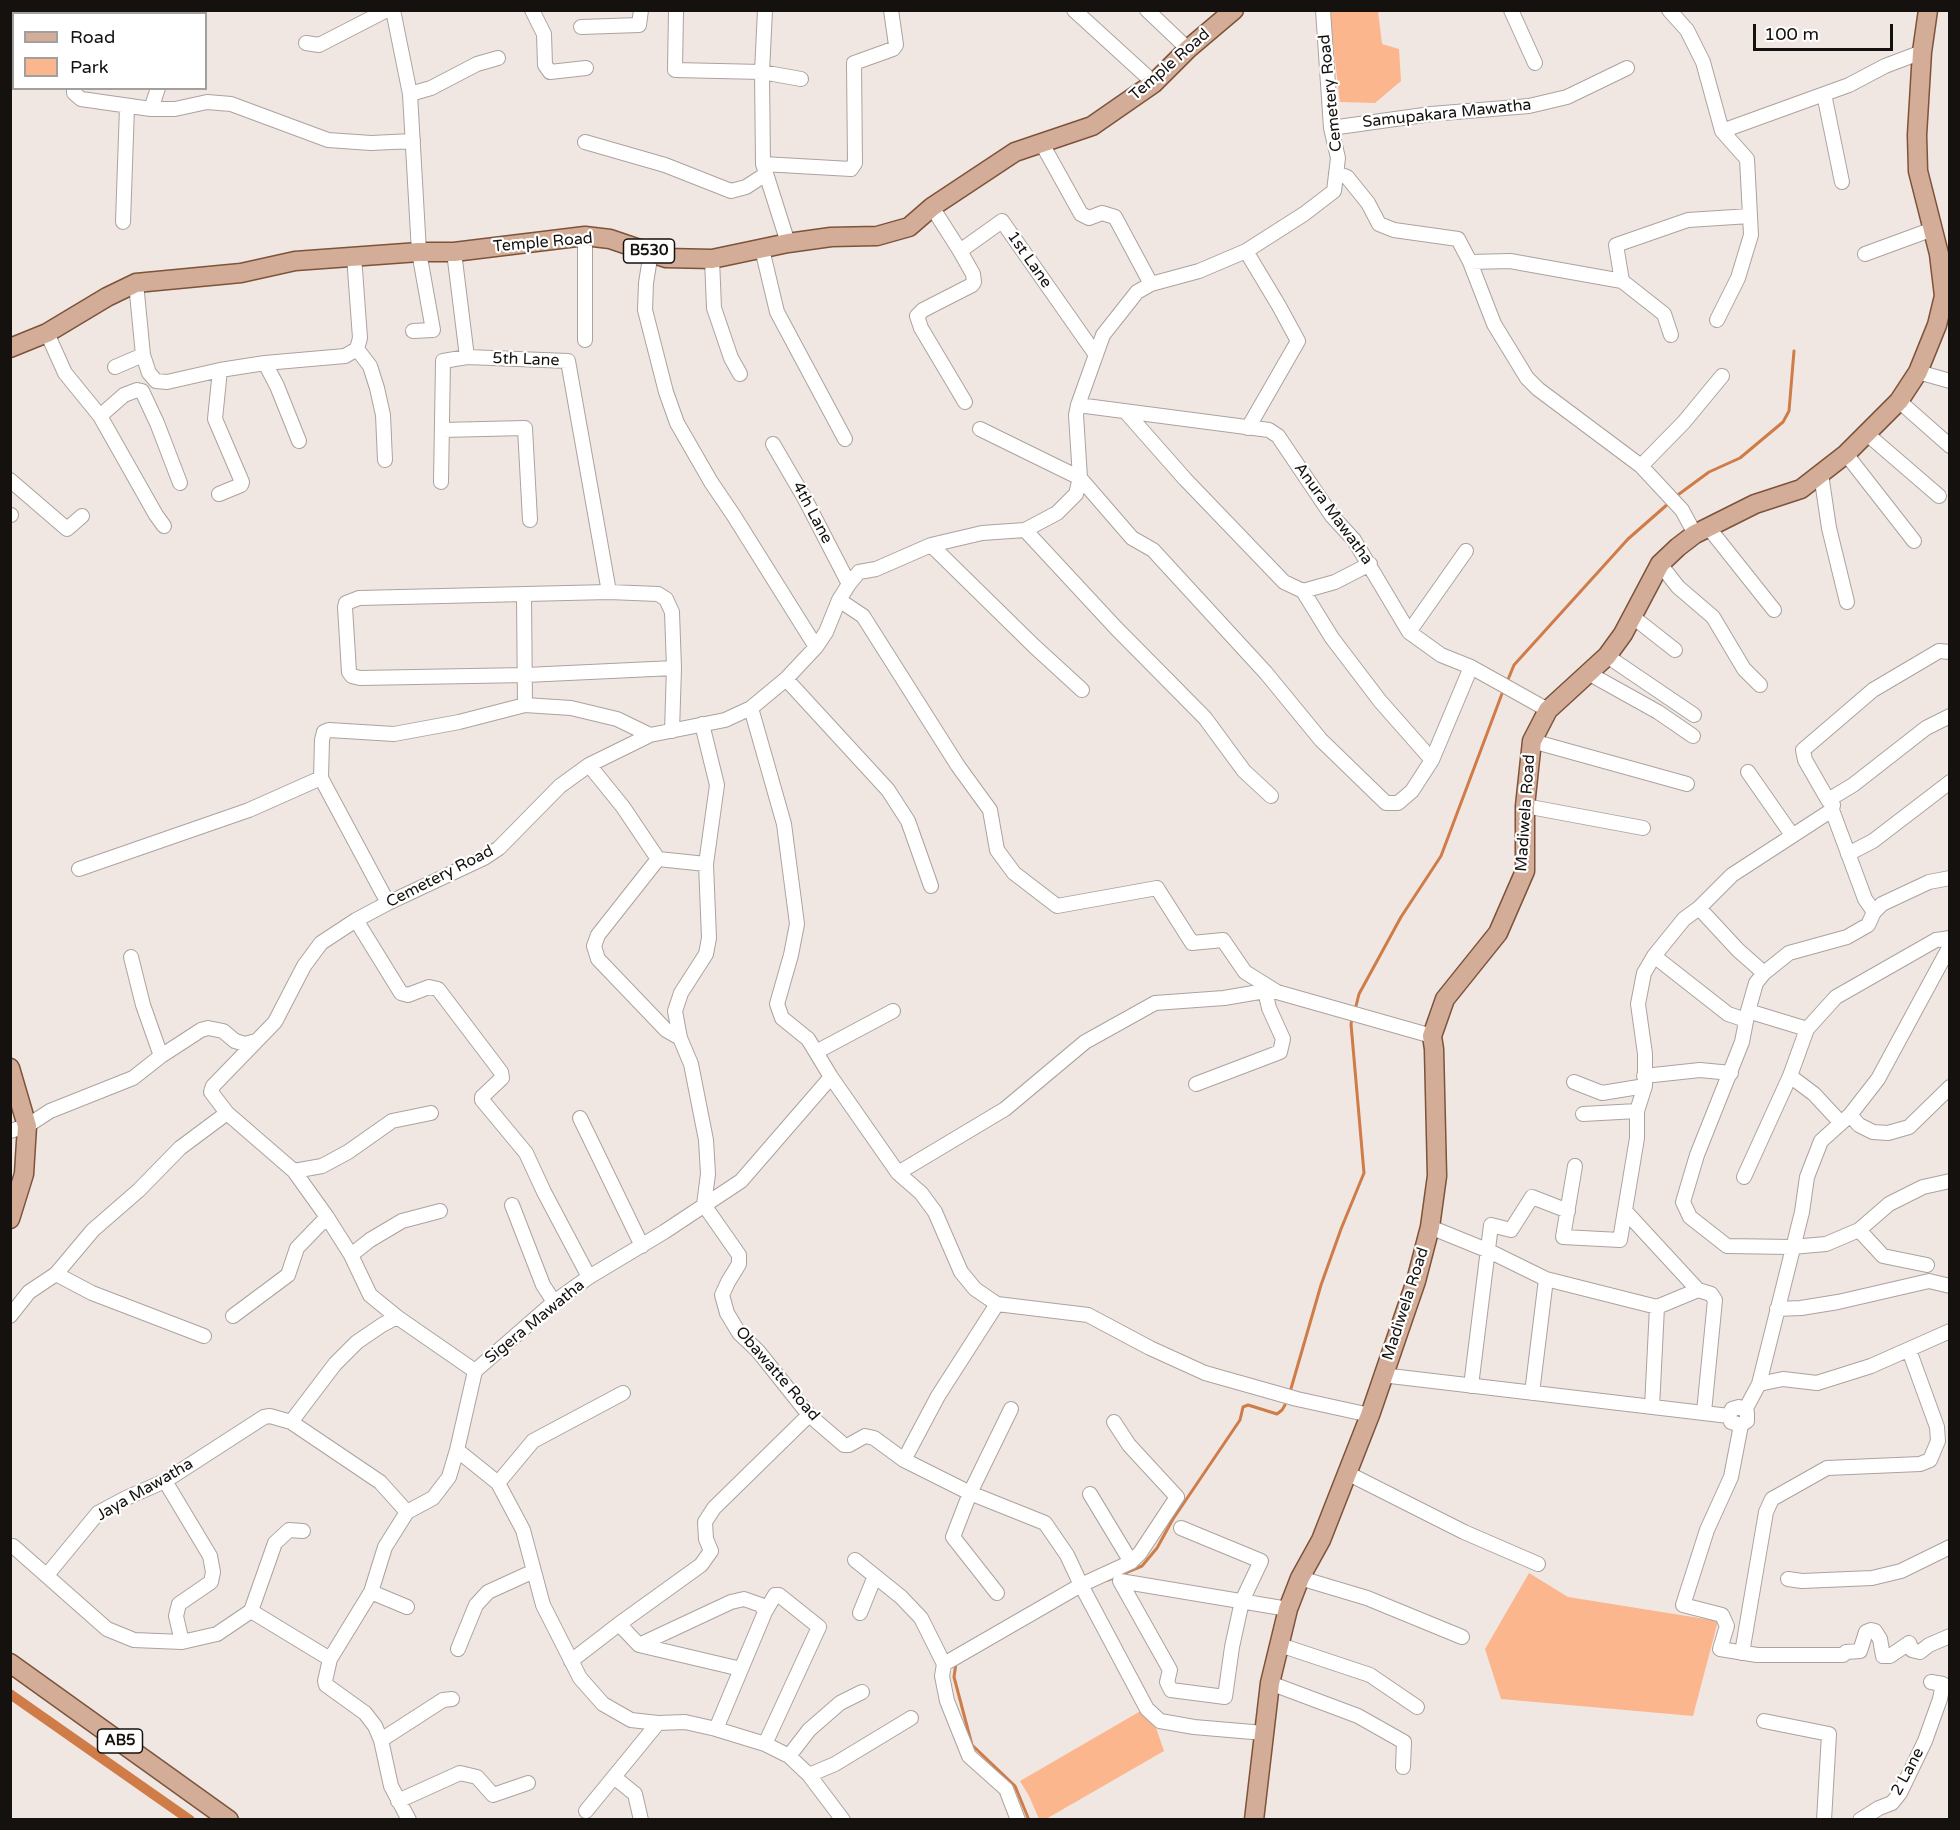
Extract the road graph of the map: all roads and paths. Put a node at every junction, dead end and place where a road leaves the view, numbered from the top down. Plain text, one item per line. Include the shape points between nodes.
1 (387, 10) edge
2 (393, 10) edge
3 (532, 10) edge
4 (641, 10) edge
5 (676, 10) edge
6 (765, 10) edge
7 (891, 10) edge
8 (1074, 10) edge
9 (1147, 10) edge
10 (1323, 10) edge
11 (1511, 10) edge
12 (1669, 10) edge
13 (1928, 10) edge
14 (1233, 11) edge
15 (581, 27) dead end
16 (306, 43) dead end
17 (1188, 49) junction
18 (1922, 52) junction
19 (498, 58) dead end
20 (1534, 63) dead end
21 (586, 68) dead end
22 (1627, 68) dead end
23 (762, 72) junction
24 (801, 79) dead end
25 (1154, 83) junction
26 (74, 90) edge
27 (157, 90) edge
28 (410, 94) junction
29 (1824, 94) junction
30 (127, 107) junction
31 (151, 109) junction
32 (1331, 128) junction
33 (1722, 131) junction
34 (413, 141) junction
35 (585, 142) dead end
36 (1041, 142) junction
37 (764, 169) junction
38 (1336, 173) junction
39 (1842, 182) dead end
40 (932, 207) junction
41 (1750, 216) junction
42 (123, 222) dead end
43 (1933, 229) junction
44 (585, 236) junction
45 (788, 243) junction
46 (762, 249) junction
47 (960, 251) junction
48 (1246, 251) junction
49 (419, 252) junction
50 (454, 252) junction
51 (651, 252) junction
52 (1865, 254) dead end
53 (354, 256) junction
54 (712, 260) junction
55 (1470, 262) junction
56 (1622, 281) junction
57 (136, 283) junction
58 (1151, 284) junction
59 (1945, 307) edge
60 (1717, 320) dead end
61 (1943, 327) edge
62 (413, 331) dead end
63 (47, 333) junction
64 (1671, 335) dead end
65 (585, 340) dead end
66 (10, 348) edge
67 (357, 349) junction
68 (143, 355) junction
69 (1096, 355) junction
70 (467, 357) junction
71 (265, 363) junction
72 (115, 367) dead end
73 (220, 370) junction
74 (1918, 372) junction
75 (740, 374) dead end
76 (1722, 376) dead end
77 (1950, 381) edge
78 (1899, 400) junction
79 (965, 402) dead end
80 (1078, 405) junction
81 (1125, 411) junction
82 (100, 416) junction
83 (1248, 428) junction
84 (980, 429) dead end
85 (442, 430) junction
86 (1867, 434) junction
87 (845, 439) dead end
88 (299, 441) dead end
89 (773, 444) dead end
90 (1950, 446) edge
91 (1846, 454) junction
92 (385, 460) dead end
93 (1641, 466) junction
94 (1821, 474) junction
95 (1080, 478) junction
96 (10, 480) edge
97 (441, 482) dead end
98 (180, 483) dead end
99 (219, 494) dead end
100 (1940, 496) dead end
101 (82, 516) dead end
102 (530, 520) dead end
103 (164, 526) dead end
104 (1025, 530) junction
105 (1702, 530) junction
106 (1914, 542) dead end
107 (931, 545) junction
108 (1466, 551) dead end
109 (1370, 564) junction
110 (1660, 564) junction
111 (849, 584) junction
112 (1303, 591) junction
113 (609, 592) junction
114 (524, 595) junction
115 (839, 600) junction
116 (1847, 602) dead end
117 (1774, 610) dead end
118 (1633, 617) junction
119 (1409, 632) junction
120 (816, 647) junction
121 (1675, 650) dead end
122 (1950, 652) edge
123 (1607, 656) junction
124 (1471, 667) junction
125 (674, 668) junction
126 (1588, 673) junction
127 (526, 675) junction
128 (786, 680) junction
129 (1760, 684) dead end
130 (1082, 690) dead end
131 (525, 705) junction
132 (751, 708) junction
133 (1548, 710) junction
134 (1694, 715) dead end
135 (1950, 717) edge
136 (702, 724) junction
137 (672, 731) junction
138 (650, 735) junction
139 (1694, 736) dead end
140 (1532, 741) junction
141 (1432, 760) junction
142 (589, 765) junction
143 (1748, 771) dead end
144 (321, 778) junction
145 (1950, 783) edge
146 (1687, 784) dead end
147 (1271, 796) dead end
148 (1830, 805) junction
149 (1525, 806) junction
150 (1643, 828) dead end
151 (1792, 835) junction
152 (1848, 854) junction
153 (658, 859) junction
154 (706, 864) junction
155 (79, 869) dead end
156 (1950, 878) edge
157 (931, 886) dead end
158 (388, 903) junction
159 (1699, 908) junction
160 (1874, 912) junction
161 (356, 920) junction
162 (1950, 938) edge
163 (1950, 946) edge
164 (1654, 956) junction
165 (131, 957) dead end
166 (1764, 973) junction
167 (1271, 991) junction
168 (893, 1011) dead end
169 (1747, 1015) junction
170 (1807, 1029) junction
171 (1432, 1036) junction
172 (680, 1038) junction
173 (256, 1041) junction
174 (816, 1052) junction
175 (161, 1056) junction
176 (10, 1068) edge
177 (1731, 1073) junction
178 (1790, 1076) junction
179 (831, 1077) junction
180 (1645, 1081) junction
181 (1574, 1082) dead end
182 (1196, 1084) dead end
183 (1950, 1088) edge
184 (1638, 1112) junction
185 (226, 1113) junction
186 (430, 1113) dead end
187 (1583, 1114) dead end
188 (580, 1118) dead end
189 (1845, 1119) junction
190 (19, 1129) edge
191 (1575, 1166) dead end
192 (294, 1171) junction
193 (898, 1173) junction
194 (1744, 1177) dead end
195 (1950, 1181) edge
196 (512, 1205) dead end
197 (704, 1205) junction
198 (440, 1211) dead end
199 (1568, 1211) junction
200 (1626, 1212) junction
201 (327, 1217) junction
202 (10, 1219) edge
203 (1430, 1227) junction
204 (1859, 1230) junction
205 (642, 1246) junction
206 (1792, 1248) junction
207 (1489, 1251) junction
208 (351, 1255) junction
209 (1927, 1265) dead end
210 (56, 1274) junction
211 (590, 1277) junction
212 (1546, 1279) junction
213 (1950, 1286) edge
214 (1698, 1290) junction
215 (554, 1302) junction
216 (997, 1304) junction
217 (1657, 1307) junction
218 (1777, 1309) junction
219 (10, 1316) edge
220 (233, 1316) dead end
221 (397, 1317) junction
222 (1950, 1331) edge
223 (204, 1336) dead end
224 (1909, 1350) junction
225 (475, 1371) junction
226 (1382, 1375) junction
227 (1759, 1384) junction
228 (1472, 1386) junction
229 (623, 1393) dead end
230 (1532, 1393) junction
231 (1652, 1407) junction
232 (1011, 1409) dead end
233 (1745, 1410) junction
234 (1704, 1413) junction
235 (810, 1415) junction
236 (1370, 1415) junction
237 (1729, 1416) junction
238 (291, 1422) junction
239 (1114, 1422) dead end
240 (1741, 1425) junction
241 (457, 1450) junction
242 (904, 1460) junction
243 (1347, 1473) junction
244 (165, 1481) junction
245 (498, 1484) junction
246 (970, 1493) junction
247 (1090, 1494) dead end
248 (407, 1512) junction
249 (1181, 1528) dead end
250 (303, 1531) dead end
251 (11, 1546) edge
252 (1950, 1547) edge
253 (855, 1560) dead end
254 (1131, 1562) junction
255 (1538, 1564) dead end
256 (534, 1571) junction
257 (47, 1575) junction
258 (875, 1576) junction
259 (1300, 1578) junction
260 (1788, 1579) dead end
261 (1083, 1589) junction
262 (371, 1592) junction
263 (997, 1593) dead end
264 (1242, 1601) junction
265 (407, 1607) dead end
266 (1288, 1609) junction
267 (251, 1611) junction
268 (765, 1612) junction
269 (860, 1613) dead end
270 (619, 1624) junction
271 (1950, 1636) edge
272 (1462, 1637) dead end
273 (182, 1642) junction
274 (639, 1645) junction
275 (1280, 1645) junction
276 (458, 1649) dead end
277 (1742, 1653) junction
278 (330, 1659) junction
279 (571, 1661) junction
280 (10, 1664) edge
281 (944, 1664) junction
282 (741, 1669) junction
283 (1931, 1682) dead end
284 (1270, 1683) junction
285 (862, 1692) dead end
286 (452, 1699) dead end
287 (1417, 1707) dead end
288 (911, 1718) dead end
289 (1764, 1721) dead end
290 (658, 1723) junction
291 (716, 1729) junction
292 (1264, 1732) junction
293 (381, 1740) junction
294 (765, 1744) junction
295 (789, 1756) junction
296 (1402, 1767) dead end
297 (809, 1775) junction
298 (614, 1778) junction
299 (528, 1783) dead end
300 (398, 1801) junction
301 (586, 1811) dead end
302 (1825, 1819) edge
303 (229, 1820) edge
304 (409, 1820) edge
305 (641, 1820) edge
306 (843, 1820) edge
307 (1018, 1820) edge
308 (1254, 1820) edge
309 (1860, 1820) edge

1 - 16 street via 319,45
2 - 28 street
3 - 21 street via 544,34 545,65 550,72
4 - 15 street via 639,25
5 - 23 street via 675,70
6 - 23 street
7 - 37 street via 896,45 854,63 855,163 851,170
8 - 25 street
9 - 17 street
10 - 32 street, Cemetery Road
11 - 20 street
12 - 33 street via 1687,30 1703,62
13 - 18 main road, Madiwela Road
14 - 17 main road, Temple Road / B530
17 - 25 main road, Temple Road / B530
18 - 29 street
18 - 43 main road, Madiwela Road via 1918,171
19 - 28 street
22 - 32 street, Samupakara Mawatha via 1566,97 1529,106
23 - 24 street
23 - 37 street
25 - 36 main road, Temple Road / B530 via 1092,126
26 - 30 street via 81,99
27 - 31 street
28 - 34 street
29 - 33 street
29 - 39 street
30 - 31 street
30 - 42 street
31 - 34 street via 207,102 231,104 328,140 371,144
32 - 38 street, Cemetery Road via 1338,158
33 - 41 street via 1747,159
34 - 49 street
35 - 37 street via 665,165 731,191 746,187
36 - 40 main road, Temple Road / B530 via 1015,152
36 - 58 street via 1081,214 1089,218 1102,213 1115,217
37 - 45 street
38 - 48 street, Cemetery Road via 1334,190
38 - 55 street via 1347,177 1368,203 1378,224 1458,238
40 - 45 main road, Temple Road / B530 via 909,227 877,236
40 - 47 street
41 - 56 street via 1688,220 1616,245
41 - 60 street via 1751,235 1738,278
43 - 52 street
43 - 59 main road, Madiwela Road
44 - 50 main road, Temple Road / B530
44 - 51 main road, Temple Road / B530
44 - 65 street
45 - 46 main road, Temple Road / B530
46 - 54 main road, Temple Road / B530
46 - 87 street via 777,312
47 - 69 street, 1st Lane via 1002,221
47 - 79 street via 974,282 917,316
48 - 58 street, Cemetery Road via 1199,271
48 - 83 street via 1298,341
49 - 50 main road, Temple Road / B530
49 - 53 main road, Temple Road / B530
49 - 62 street via 433,330
50 - 70 street
51 - 54 main road, Temple Road / B530 via 666,258
51 - 120 street via 645,310 677,423
53 - 57 main road, Temple Road / B530
53 - 67 street via 360,338
54 - 75 street via 714,308
55 - 56 street via 1510,261
55 - 93 street via 1494,324 1527,378
56 - 64 street via 1664,314
57 - 63 main road, Temple Road / B530
57 - 68 street
58 - 69 street, Cemetery Road via 1137,292 1103,335
59 - 61 main road, Madiwela Road
61 - 74 main road, Madiwela Road
63 - 66 main road, Temple Road / B530
63 - 82 street via 65,373
67 - 71 street via 345,356
67 - 92 street via 370,366 377,388
68 - 72 street
68 - 73 street via 156,381
69 - 80 street, Cemetery Road
70 - 85 street, 5th Lane via 444,361
70 - 113 street, 5th Lane via 568,361
71 - 73 street
71 - 88 street
73 - 99 street via 215,419 242,482
74 - 77 street
74 - 78 main road, Madiwela Road
76 - 93 street
78 - 86 main road, Madiwela Road
78 - 90 street
80 - 81 street, Anura Mawatha
80 - 95 street, Cemetery Road
81 - 83 street, Anura Mawatha
81 - 112 street via 1284,582
82 - 98 street via 124,395 142,391
82 - 103 street
83 - 109 street, Anura Mawatha via 1269,430 1278,436
84 - 95 street
85 - 97 street, 5th Lane
85 - 102 street via 525,428
86 - 91 main road, Madiwela Road
86 - 100 street
89 - 111 street, 4th Lane
91 - 94 main road, Madiwela Road
91 - 106 street
93 - 105 street
94 - 105 main road, Madiwela Road via 1801,489 1755,504
94 - 116 street
95 - 104 street, Cemetery Road via 1076,494 1057,513
95 - 141 street via 1132,538 1153,550 1266,673 1321,740 1386,803 1398,803 1412,791
96 - 101 street via 67,529
104 - 107 street, Cemetery Road via 982,533
104 - 147 street via 1205,718 1244,771
105 - 110 main road, Madiwela Road
105 - 117 street
107 - 111 street, Cemetery Road via 860,572
107 - 130 street
108 - 119 street
109 - 112 street via 1335,582
109 - 119 street, Anura Mawatha
110 - 118 main road, Madiwela Road
110 - 129 street via 1678,587 1713,617 1744,669
111 - 115 street, Cemetery Road
112 - 141 street via 1332,638 1380,701
113 - 114 street
113 - 125 street via 658,594 666,599 672,612
114 - 127 street
114 - 127 street via 359,598 345,607 352,676
115 - 120 street, Cemetery Road
115 - 167 street via 863,616 990,810 997,850 1014,873 1057,906 1157,888 1192,943 1223,939 1245,972
118 - 121 street
118 - 123 main road, Madiwela Road
119 - 124 street, Anura Mawatha via 1441,655
120 - 128 street, Cemetery Road
122 - 148 street via 1939,651 1873,690 1803,750
123 - 126 main road, Madiwela Road
123 - 134 street
124 - 133 street, Anura Mawatha
124 - 141 street
125 - 127 street
125 - 137 street
126 - 133 main road, Madiwela Road
126 - 139 street
127 - 131 street
128 - 132 street, Cemetery Road
128 - 157 street via 888,790 908,821
131 - 138 street via 572,708 617,719
131 - 144 street via 394,734 329,730 322,740
132 - 136 street, Cemetery Road via 725,720
132 - 174 street via 784,824 797,924 777,1004 782,1018 808,1039
133 - 140 main road, Madiwela Road
135 - 148 street via 1926,728
136 - 137 street, Cemetery Road
136 - 154 street via 717,785
137 - 138 street, Cemetery Road
138 - 142 street, Cemetery Road
140 - 146 street
140 - 149 main road, Madiwela Road
142 - 153 street
142 - 158 street, Cemetery Road via 560,786 499,848
143 - 151 street
144 - 155 street via 249,810
144 - 158 street
145 - 152 street via 1873,841
148 - 151 street
148 - 152 street
149 - 150 street
149 - 171 main road, Madiwela Road via 1525,871 1498,933 1445,999
151 - 159 street via 1732,874
152 - 160 street
153 - 154 street
153 - 172 street via 598,935 594,946 598,959 666,1030
154 - 172 street via 709,938 706,954 681,993 675,1011
156 - 160 street via 1929,882 1891,899
158 - 161 street, Cemetery Road
159 - 164 street via 1684,919
159 - 166 street
160 - 166 street via 1868,925 1847,937 1789,953
161 - 173 street, Cemetery Road via 321,943 304,966 275,1022
161 - 211 street via 401,993 438,989 501,1072 502,1078 482,1100 526,1153
162 - 170 street via 1936,939 1836,997
163 - 189 street via 1878,1079
164 - 169 street via 1728,1014
164 - 180 street via 1644,973 1638,1005
165 - 175 street
166 - 169 street via 1756,983
167 - 171 street
167 - 182 street via 1269,1008 1283,1039 1280,1052
167 - 193 street via 1155,1003 1085,1042 1005,1109
168 - 174 street
169 - 170 street
169 - 177 street
170 - 178 street
171 - 203 main road, Madiwela Road via 1437,1176
172 - 197 street via 691,1064 706,1140 708,1174
173 - 175 street via 245,1044 223,1031 208,1028
173 - 185 street, Cemetery Road via 213,1086 211,1092
174 - 179 street
175 - 190 street via 133,1078 50,1111
176 - 190 main road
177 - 180 street via 1700,1070
177 - 206 street via 1697,1155 1683,1202 1690,1217 1727,1245
178 - 189 street
178 - 194 street
179 - 193 street
179 - 197 street, Sigera Mawatha via 741,1181
180 - 181 street via 1602,1093
180 - 184 street
183 - 189 street via 1909,1127 1888,1133 1873,1132
184 - 187 street
184 - 200 street
185 - 192 street
185 - 210 street via 180,1149 93,1230
186 - 192 street via 392,1121 322,1166
188 - 205 street
189 - 206 street via 1821,1141 1807,1177
190 - 202 main road via 24,1173
191 - 199 street
192 - 201 street
193 - 216 street via 921,1192 935,1212 961,1272 975,1289
195 - 204 street via 1923,1186 1889,1204
196 - 215 street via 543,1285
197 - 205 street, Sigera Mawatha
197 - 235 street, Obawatte Road via 739,1255 739,1264 722,1296 727,1313 739,1333
198 - 208 street via 402,1221
199 - 200 street via 1563,1238 1620,1240
199 - 207 street via 1533,1197 1511,1230 1491,1225
200 - 214 street
201 - 208 street
201 - 220 street via 297,1248 288,1275
203 - 207 street
203 - 226 main road, Madiwela Road via 1416,1281
204 - 206 street via 1826,1244
204 - 209 street via 1883,1257
205 - 211 street, Sigera Mawatha
206 - 218 street
207 - 212 street
207 - 228 street
208 - 221 street via 370,1295
210 - 219 street via 29,1292
210 - 223 street via 92,1293
211 - 215 street, Sigera Mawatha
212 - 217 street
212 - 230 street
213 - 218 street via 1929,1281 1838,1302
214 - 217 street
214 - 234 street via 1712,1294 1715,1300
215 - 225 street, Sigera Mawatha
216 - 236 street via 1088,1315 1205,1373
216 - 242 street via 938,1396
217 - 231 street
218 - 227 street
221 - 225 street
221 - 238 street via 357,1342
222 - 224 street
224 - 227 street via 1817,1383 1783,1379
224 - 277 street via 1937,1426 1938,1441 1930,1460 1920,1464 1827,1468 1772,1499 1766,1512
225 - 241 street, Sigera Mawatha
226 - 228 street
226 - 236 main road, Madiwela Road
227 - 233 street
228 - 230 street
229 - 245 street via 533,1441
230 - 231 street
231 - 234 street
232 - 246 street
233 - 237 street via 1735,1408
233 - 240 street via 1747,1421
234 - 237 street
235 - 242 street, Obawatte Road via 844,1444 865,1436 874,1438
235 - 270 street via 714,1508 705,1522 711,1551 701,1565
236 - 243 main road, Madiwela Road
237 - 240 street via 1731,1422
238 - 244 street, Jaya Mawatha via 264,1417
238 - 248 street, Jaya Mawatha via 380,1482
239 - 254 street via 1129,1445 1177,1497
240 - 277 street via 1731,1477 1707,1530 1683,1605 1722,1615 1727,1626 1720,1649
241 - 245 street
241 - 248 street, Sigera Mawatha via 449,1477 433,1498
242 - 246 street
243 - 255 street
243 - 259 main road, Madiwela Road via 1321,1540
244 - 257 street, Jaya Mawatha via 98,1513
244 - 273 street via 210,1556 213,1572 211,1582 179,1604 176,1616
245 - 256 street via 523,1530
246 - 261 street via 1045,1523 1067,1555
246 - 263 street via 953,1537
247 - 254 street
248 - 262 street, Sigera Mawatha via 385,1547
249 - 264 street via 1261,1561
250 - 267 street via 289,1530 275,1543
251 - 257 street
252 - 260 street via 1901,1571 1872,1578
253 - 258 street
254 - 261 street
256 - 276 street via 488,1592 476,1605
256 - 279 street via 543,1605
257 - 273 street via 107,1629 134,1640
258 - 269 street
258 - 281 street via 921,1618
259 - 266 main road, Madiwela Road
259 - 272 street via 1367,1598
261 - 281 street
261 - 292 street via 1147,1709 1160,1721
262 - 265 street
262 - 278 street, Sigera Mawatha
264 - 264 street via 1220,1598 1120,1581 1170,1670 1167,1682 1171,1690 1225,1697
264 - 266 street
266 - 275 main road, Madiwela Road
267 - 273 street via 217,1634
267 - 278 street
268 - 274 street via 761,1605 744,1599 731,1602
268 - 282 street
268 - 294 street via 775,1595 779,1595 819,1627
270 - 274 street
270 - 279 street
271 - 277 street via 1920,1652 1912,1650 1909,1644 1890,1656 1882,1656 1880,1639 1871,1630 1866,1632 1860,1651 1843,1655
274 - 282 street
275 - 284 main road, Madiwela Road
275 - 287 street via 1371,1675
278 - 293 street via 326,1684 365,1713
279 - 290 street via 603,1704 631,1720
280 - 303 main road, AB5
281 - 307 street via 947,1701 969,1756 1006,1789
282 - 291 street
283 - 309 street, 2 Lane via 1943,1684 1940,1699 1900,1793 1892,1803
284 - 292 main road, Madiwela Road
284 - 296 street via 1358,1716 1404,1742
285 - 295 street via 840,1703 809,1730
286 - 293 street via 443,1700
288 - 297 street via 835,1764
289 - 302 street via 1829,1734
290 - 291 street via 685,1722
290 - 298 street
291 - 294 street
292 - 308 main road, Madiwela Road
293 - 300 street
294 - 295 street
295 - 297 street
297 - 306 street
298 - 301 street
298 - 305 street via 635,1794
299 - 300 street via 493,1795 477,1777 460,1773
300 - 304 street

